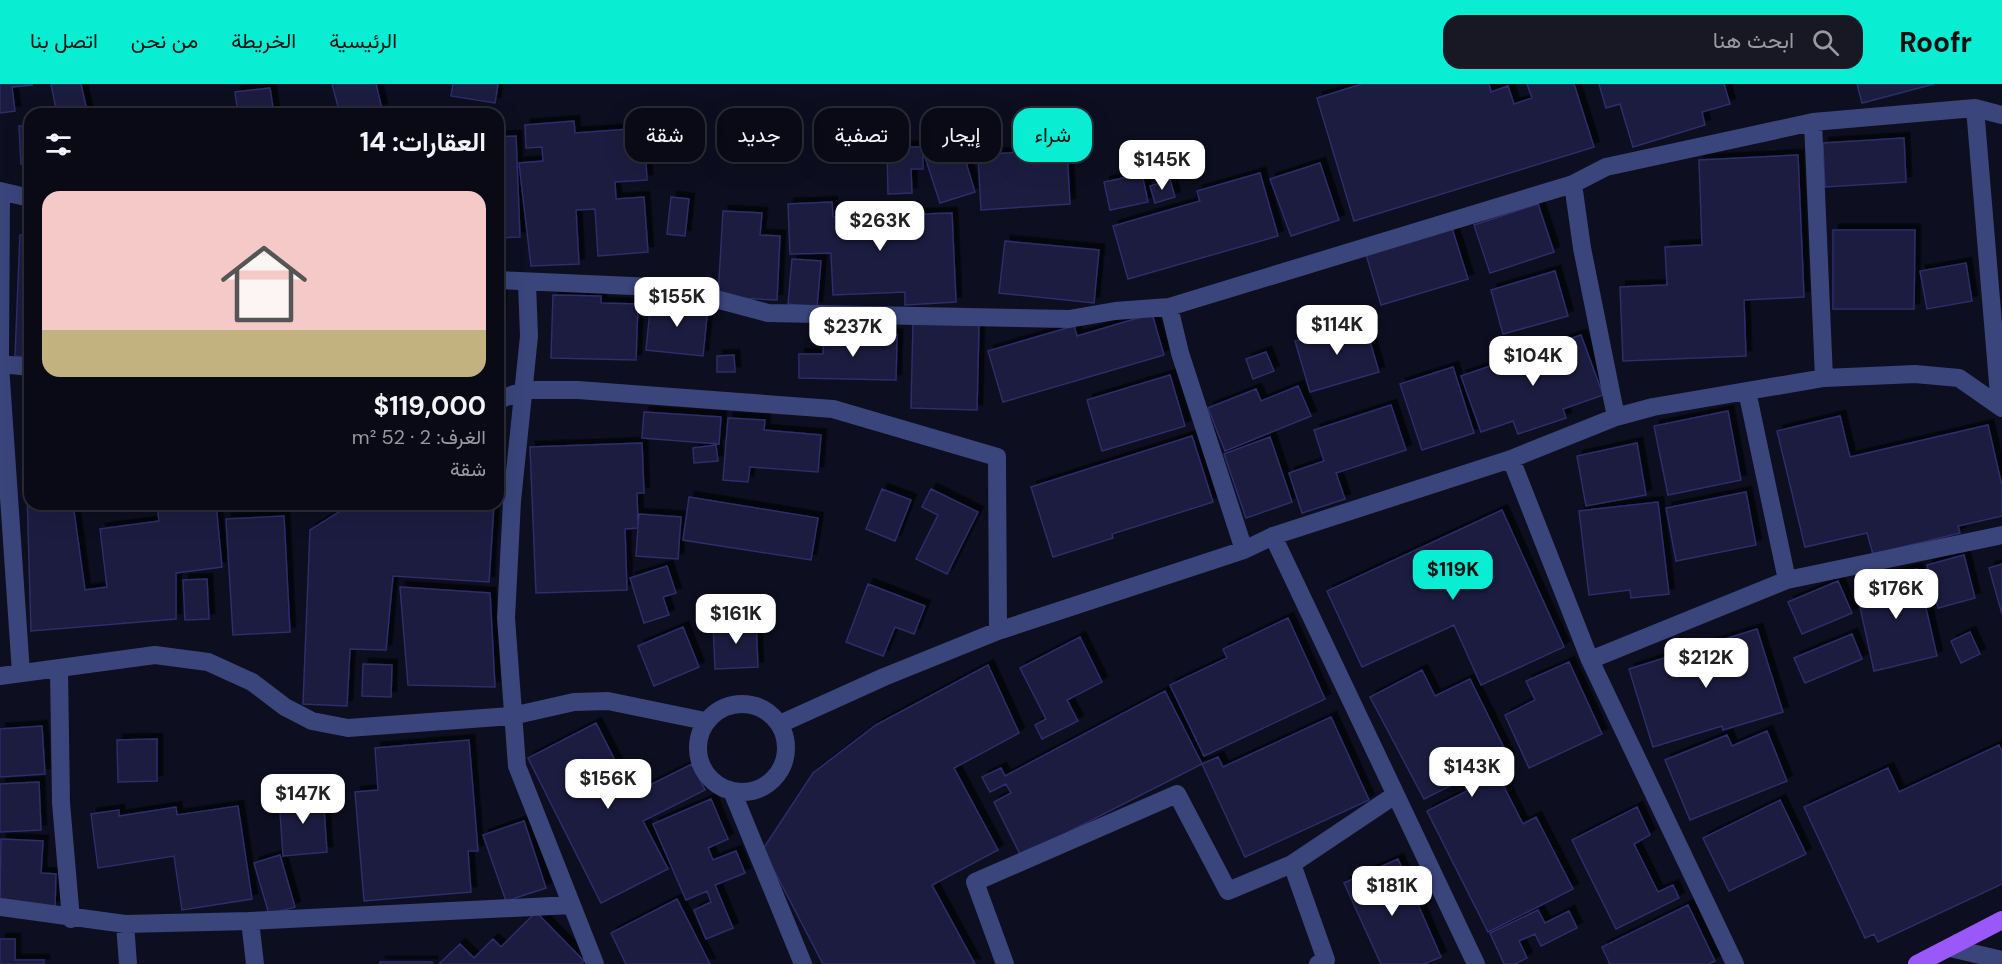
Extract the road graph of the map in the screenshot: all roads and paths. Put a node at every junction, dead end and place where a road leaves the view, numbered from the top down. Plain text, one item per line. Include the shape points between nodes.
1 (1975, 108) junction
2 (2002, 115) edge
3 (1813, 122) junction
4 (1573, 184) junction
5 (0, 191) edge
6 (24, 197) edge
7 (504, 281) edge
8 (527, 283) junction
9 (1169, 307) junction
10 (0, 357) edge
11 (0, 365) edge
12 (24, 367) edge
13 (1824, 378) junction
14 (525, 390) junction
15 (1747, 391) junction
16 (504, 398) edge
17 (2001, 407) edge
18 (1616, 417) junction
19 (1511, 459) junction
20 (2002, 535) edge
21 (1273, 536) junction
22 (1244, 550) junction
23 (1786, 580) junction
24 (998, 631) junction
25 (1590, 660) junction
26 (59, 669) junction
27 (21, 673) junction
28 (0, 676) edge
29 (512, 716) junction
30 (705, 721) junction
31 (780, 724) junction
32 (732, 791) junction
33 (1395, 795) junction
34 (1292, 864) junction
35 (571, 905) junction
36 (0, 907) edge
37 (71, 919) junction
38 (2002, 920) edge
39 (250, 921) junction
40 (125, 924) junction
41 (1950, 948) junction
42 (2002, 960) edge
43 (128, 964) edge
44 (255, 964) edge
45 (596, 964) edge
46 (803, 964) edge
47 (1005, 964) edge
48 (1318, 964) edge
49 (1476, 964) edge
50 (1736, 964) edge
51 (1917, 964) edge

1 - 2 street
1 - 3 street
1 - 17 street
3 - 4 street via 1606,167
3 - 13 street
4 - 9 street
4 - 18 street
5 - 6 street
5 - 10 street
7 - 8 street
8 - 9 street via 655,287 768,313 1069,319
8 - 14 street
9 - 22 street via 1180,353
11 - 12 street
11 - 27 street
13 - 15 street
13 - 17 street via 1915,374 1959,378
14 - 16 street
14 - 24 street via 578,390 833,409 997,457
14 - 29 street via 512,501 506,618
15 - 18 street
15 - 23 street
18 - 19 street
19 - 21 street
19 - 25 street
20 - 23 street
21 - 22 street
21 - 33 street
22 - 24 street
23 - 25 street
24 - 31 street
25 - 50 street
26 - 27 street
26 - 29 street via 154,656 208,662 252,682 312,722 348,728
26 - 37 street via 61,803
27 - 28 street
29 - 30 street via 574,702 608,701
29 - 35 street via 517,766
30 - 31 street via 716,711 743,703 758,706
30 - 32 street via 699,734 699,762 712,780
31 - 32 street via 786,753 782,767 761,788
32 - 46 street
33 - 34 street
33 - 49 street
34 - 47 street via 1228,891 1177,794 975,882
34 - 48 street via 1326,960
35 - 39 street
35 - 45 street
36 - 37 street
37 - 40 street
38 - 41 main road
39 - 40 street
39 - 44 street
40 - 43 street
41 - 42 street
41 - 51 main road

